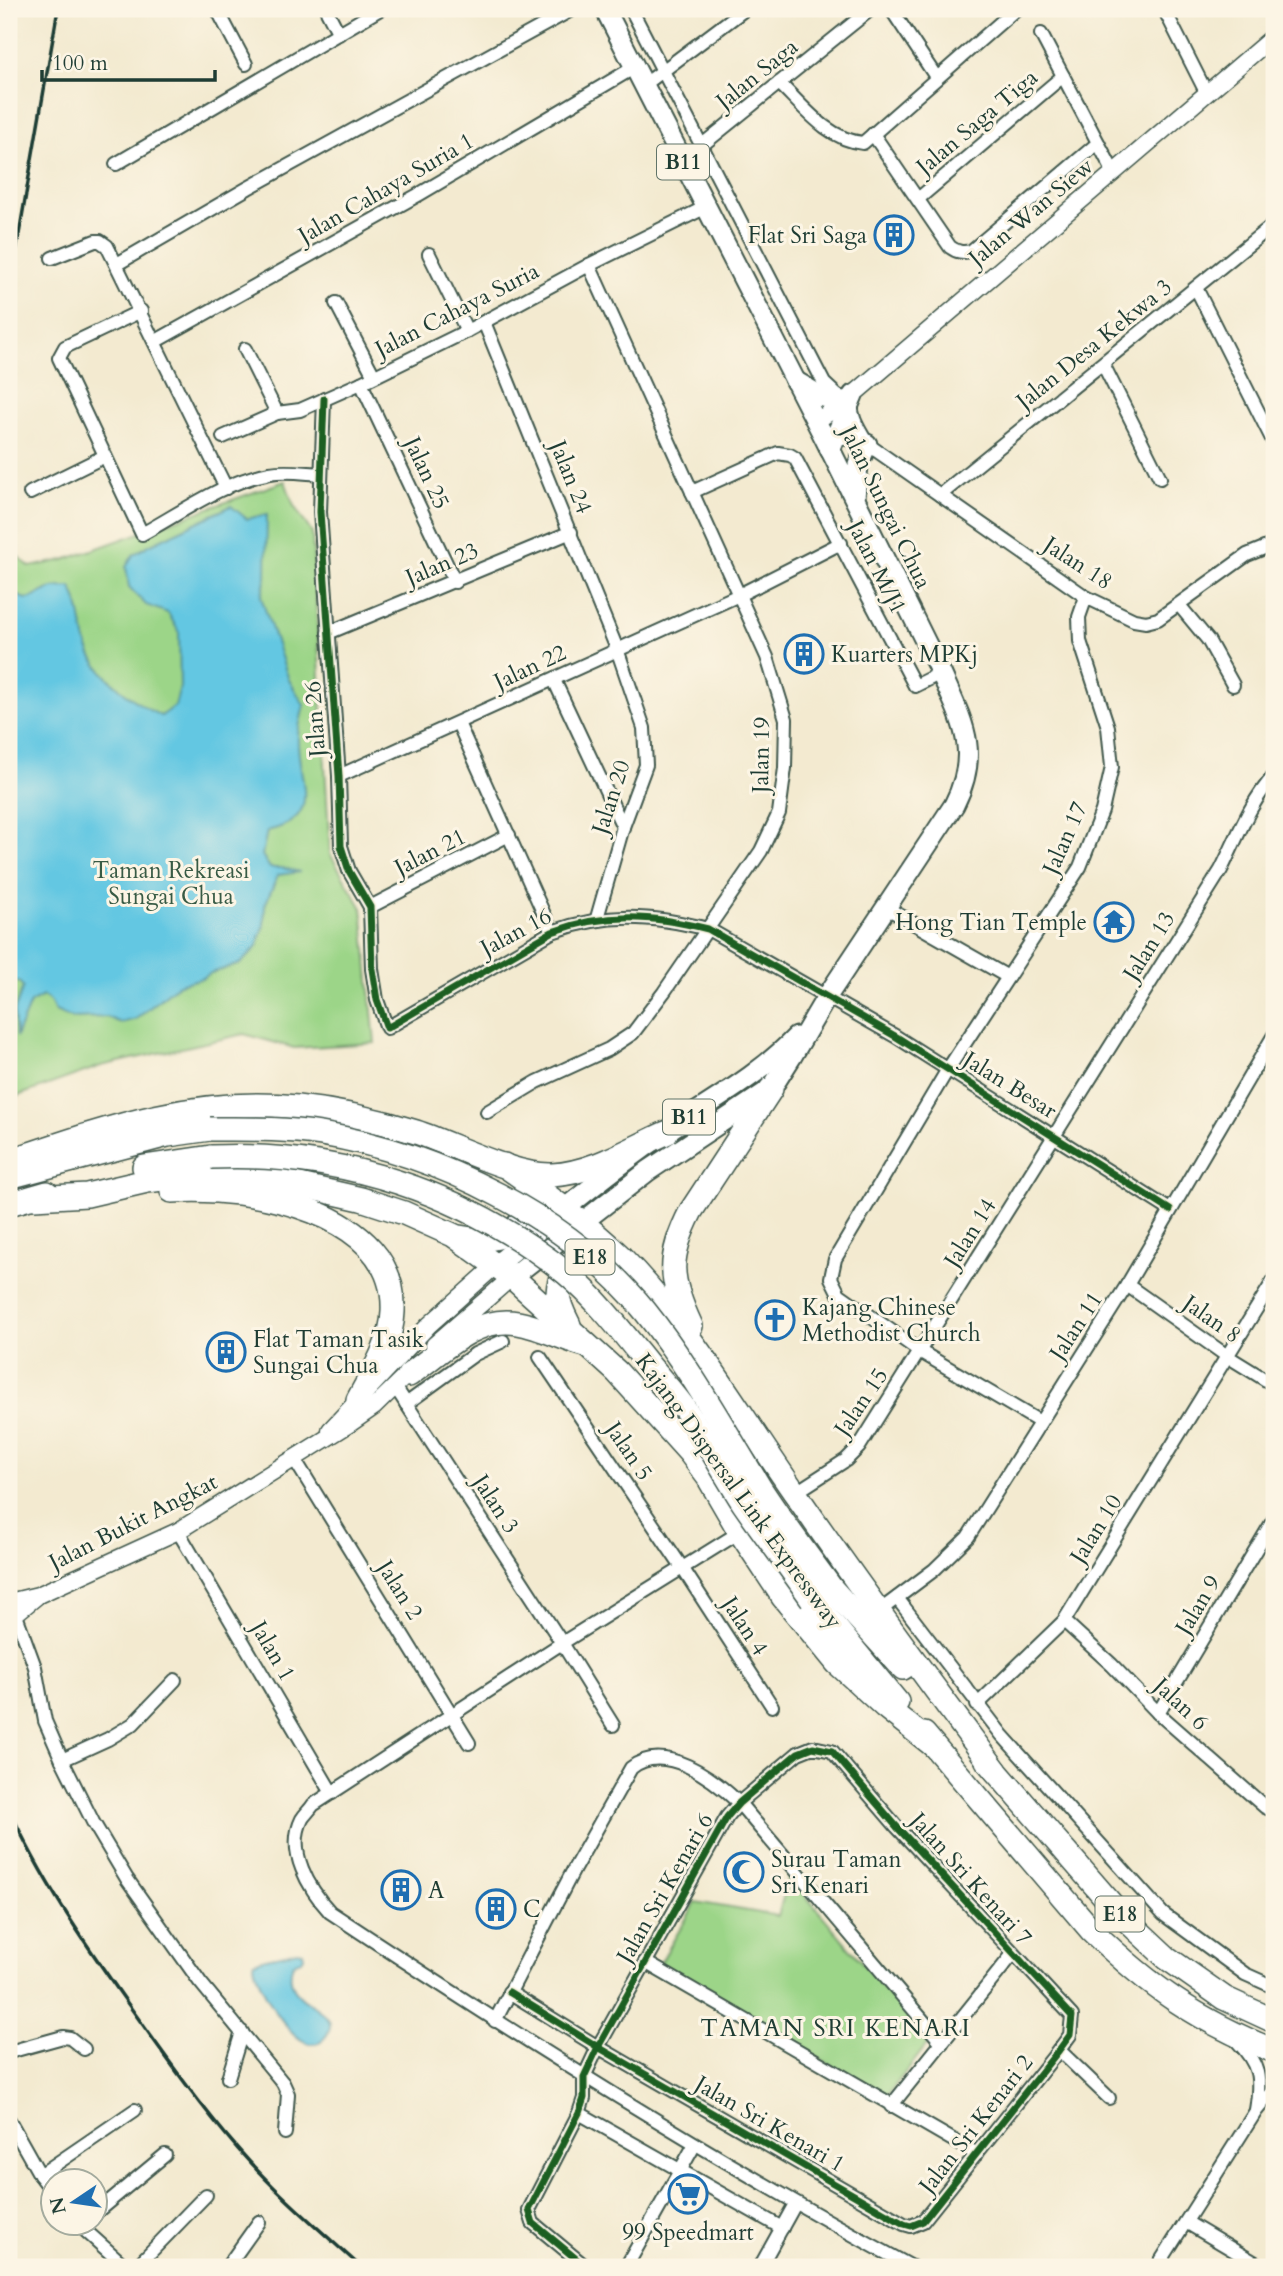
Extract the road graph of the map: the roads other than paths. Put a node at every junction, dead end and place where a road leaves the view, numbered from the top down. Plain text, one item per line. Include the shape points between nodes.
1 (217, 9) edge
2 (326, 9) edge
3 (380, 9) edge
4 (573, 9) edge
5 (605, 9) edge
6 (631, 9) edge
7 (746, 9) edge
8 (871, 9) edge
9 (891, 9) edge
10 (1016, 9) edge
11 (1164, 9) edge
12 (339, 34) junction
13 (1041, 34) dead end
14 (1274, 36) edge
15 (246, 64) dead end
16 (635, 68) junction
17 (663, 71) junction
18 (1063, 76) junction
19 (936, 77) junction
20 (779, 83) junction
21 (644, 85) junction
22 (1207, 94) junction
23 (873, 134) junction
24 (1098, 143) junction
25 (701, 146) junction
26 (116, 164) dead end
27 (1114, 173) junction
28 (918, 199) junction
29 (706, 207) junction
30 (1274, 223) edge
31 (429, 254) dead end
32 (52, 258) dead end
33 (117, 264) junction
34 (589, 265) junction
35 (1196, 288) junction
36 (336, 303) dead end
37 (784, 304) junction
38 (141, 312) junction
39 (762, 315) junction
40 (484, 322) junction
41 (467, 331) junction
42 (156, 341) junction
43 (245, 349) dead end
44 (1104, 363) junction
45 (374, 376) junction
46 (794, 381) junction
47 (361, 383) junction
48 (324, 398) junction
49 (849, 398) junction
50 (277, 413) junction
51 (826, 435) junction
52 (223, 437) dead end
53 (1274, 443) edge
54 (867, 444) junction
55 (105, 456) junction
56 (320, 474) junction
57 (1160, 478) dead end
58 (226, 488) junction
59 (692, 492) junction
60 (30, 493) dead end
61 (940, 495) junction
62 (855, 498) junction
63 (571, 532) junction
64 (841, 542) junction
65 (1274, 544) edge
66 (455, 582) junction
67 (739, 595) junction
68 (1086, 597) junction
69 (1179, 605) junction
70 (328, 633) junction
71 (617, 649) junction
72 (941, 673) junction
73 (554, 680) junction
74 (1233, 685) dead end
75 (458, 723) junction
76 (339, 776) junction
77 (1274, 776) edge
78 (623, 827) junction
79 (509, 835) junction
80 (370, 907) junction
81 (885, 907) junction
82 (597, 918) junction
83 (708, 929) junction
84 (552, 932) junction
85 (1008, 977) junction
86 (826, 998) junction
87 (811, 1021) junction
88 (387, 1028) joint
89 (1274, 1035) edge
90 (948, 1069) junction
91 (771, 1089) junction
92 (488, 1112) dead end
93 (666, 1132) junction
94 (1055, 1136) junction
95 (9, 1161) edge
96 (505, 1165) junction
97 (9, 1177) edge
98 (87, 1195) junction
99 (34, 1198) junction
100 (9, 1204) edge
101 (1170, 1210) junction
102 (572, 1216) junction
103 (453, 1235) junction
104 (620, 1256) junction
105 (504, 1271) junction
106 (1274, 1280) edge
107 (1127, 1286) junction
108 (570, 1328) junction
109 (503, 1341) dead end
110 (592, 1347) junction
111 (921, 1352) junction
112 (1227, 1356) junction
113 (540, 1357) dead end
114 (706, 1361) junction
115 (402, 1382) junction
116 (1274, 1385) edge
117 (358, 1400) junction
118 (406, 1404) junction
119 (1040, 1422) junction
120 (319, 1442) junction
121 (295, 1460) junction
122 (795, 1493) junction
123 (1274, 1519) edge
124 (178, 1531) junction
125 (740, 1532) junction
126 (683, 1569) junction
127 (821, 1593) junction
128 (897, 1598) junction
129 (11, 1612) edge
130 (878, 1612) junction
131 (1064, 1621) junction
132 (562, 1643) junction
133 (175, 1680) dead end
134 (978, 1705) junction
135 (772, 1706) dead end
136 (1158, 1713) junction
137 (452, 1715) junction
138 (612, 1725) dead end
139 (469, 1743) dead end
140 (933, 1745) junction
141 (813, 1747) joint
142 (62, 1760) junction
143 (996, 1771) junction
144 (331, 1793) junction
145 (738, 1803) junction
146 (1274, 1811) edge
147 (1013, 1954) junction
148 (645, 1962) junction
149 (1274, 1987) edge
150 (509, 1992) junction
151 (495, 2021) junction
152 (1274, 2021) edge
153 (242, 2032) junction
154 (1228, 2032) junction
155 (942, 2043) junction
156 (598, 2047) junction
157 (84, 2049) dead end
158 (1059, 2050) junction
159 (1274, 2051) edge
160 (9, 2052) edge
161 (584, 2077) junction
162 (228, 2078) dead end
163 (1274, 2089) edge
164 (1110, 2098) dead end
165 (891, 2106) junction
166 (135, 2110) dead end
167 (1256, 2111) junction
168 (579, 2113) junction
169 (9, 2120) edge
170 (285, 2133) dead end
171 (695, 2144) junction
172 (976, 2154) junction
173 (165, 2155) dead end
174 (50, 2168) edge
175 (680, 2170) junction
176 (38, 2171) edge
177 (206, 2195) dead end
178 (108, 2202) edge
179 (795, 2204) junction
180 (923, 2221) joint
181 (259, 2222) dead end
182 (1186, 2222) junction
183 (782, 2228) junction
184 (95, 2238) edge
185 (125, 2267) edge
186 (136, 2267) edge
187 (227, 2267) edge
188 (586, 2267) edge
189 (626, 2267) edge
190 (760, 2267) edge
191 (912, 2267) edge
192 (1157, 2267) edge
193 (1262, 2267) edge

1 - 15 street
2 - 12 street
3 - 12 street
4 - 33 street
5 - 16 main road, Jalan Sungai Chua / B11
6 - 17 street
7 - 17 street
8 - 20 street, Jalan Saga
9 - 19 street
10 - 19 street
11 - 22 street
12 - 26 street
13 - 18 street
14 - 22 street, Jalan Wan Siew
16 - 21 main road, Jalan Sungai Chua / B11
16 - 42 street, Jalan Cahaya Suria 1
17 - 21 street
17 - 25 street
18 - 24 street
18 - 28 street, Jalan Saga Tiga
19 - 23 street
20 - 23 street via 842,138 863,143
20 - 25 street, Jalan Saga
21 - 29 main road, Jalan Sungai Chua / B11
22 - 27 street, Jalan Wan Siew
23 - 28 street
24 - 27 street
24 - 28 street via 971,251 957,252 950,247
25 - 37 street
27 - 49 street, Jalan Wan Siew
29 - 34 street, Jalan Cahaya Suria
29 - 39 main road, Jalan Sungai Chua / B11
30 - 35 street, Jalan Desa Kekwa 3
31 - 41 street
32 - 33 street via 100,241
33 - 38 street
34 - 40 street, Jalan Cahaya Suria
34 - 59 street, Jalan 19
35 - 44 street, Jalan Desa Kekwa 3
35 - 53 street
36 - 45 street
37 - 39 street
37 - 49 street via 824,383
38 - 42 street
38 - 55 street via 65,347 60,354
39 - 46 main road, Jalan Sungai Chua / B11
40 - 41 street, Jalan Cahaya Suria
40 - 63 street, Jalan 24
41 - 45 street, Jalan Cahaya Suria
42 - 58 street
43 - 50 street
44 - 57 street
44 - 61 street, Jalan Desa Kekwa 3
45 - 47 street, Jalan Cahaya Suria
46 - 49 main road via 822,397
46 - 51 main road, Jalan Sungai Chua / B11
47 - 48 street, Jalan Cahaya Suria
47 - 66 street, Jalan 25
48 - 50 street, Jalan Cahaya Suria via 300,410
48 - 56 street, Jalan 26
49 - 51 main road
49 - 54 street
50 - 52 street, Jalan Cahaya Suria
51 - 54 street
51 - 62 main road, Jalan Sungai Chua / B11
54 - 61 street, Jalan 18
54 - 62 main road via 858,465
55 - 58 street via 142,534
55 - 60 street
56 - 58 street via 270,473
56 - 70 street, Jalan 26
59 - 64 street, Jalan M/J1 via 778,453 790,454
59 - 67 street, Jalan 19
61 - 68 street, Jalan 18
62 - 72 main road, Jalan Sungai Chua / B11
63 - 66 street, Jalan 23
63 - 71 street, Jalan 24
64 - 67 street, Jalan 22
64 - 72 street, Jalan M/J1 via 915,686
65 - 69 street, Jalan 18 via 1247,555
66 - 70 street, Jalan 23
67 - 71 street, Jalan 22
67 - 83 street, Jalan 19 via 784,709 785,783 768,839
68 - 69 street, Jalan 18 via 1146,622
68 - 85 street, Jalan 17 via 1079,617 1080,641 1108,727 1112,767 1102,811 1080,867
69 - 74 street via 1208,640
70 - 76 street, Jalan 26
71 - 73 street, Jalan 22
71 - 78 street, Jalan 20 via 641,714 646,752 646,765
72 - 81 main road, Jalan Sungai Chua / B11 via 964,731 967,775 954,805
73 - 75 street, Jalan 22
73 - 78 street
75 - 76 street, Jalan 22
75 - 79 street
76 - 80 street, Jalan 26 via 341,846 349,871
77 - 94 street, Jalan 13 via 1221,870
78 - 82 street, Jalan 20
79 - 80 street, Jalan 21
79 - 84 street
80 - 88 street, Jalan 26 via 372,969
81 - 85 street
81 - 86 main road, Jalan Sungai Chua / B11
82 - 83 street, Jalan 16 via 654,919
82 - 84 street, Jalan 16
83 - 86 street, Jalan 16
83 - 92 street, Jalan 19 via 632,1033
84 - 88 street, Jalan 16
85 - 90 street, Jalan 17
86 - 87 main road, Jalan Sungai Chua / B11
86 - 90 street, Jalan Besar
87 - 91 main road, Jalan Sungai Chua / B11
87 - 93 main road, Jalan Sungai Chua / B11 via 743,1082
89 - 101 street, Jalan 11
90 - 94 street, Jalan Besar
90 - 111 street via 831,1268 839,1294
91 - 102 main road, Jalan Sungai Chua / B11
91 - 114 highway via 691,1211 674,1253 674,1279 681,1304
93 - 96 highway via 572,1172 537,1174
93 - 102 main road, Jalan Sungai Chua / B11
94 - 101 street, Jalan Besar
94 - 111 street, Jalan 14
95 - 96 highway via 151,1116 218,1105 256,1105 364,1118
96 - 102 highway
96 - 103 highway via 523,1185 525,1211 519,1223 510,1232 486,1241
97 - 127 highway, Kajang Dispersal Link Expressway / E18, bridge via 168,1135 209,1129 268,1129 374,1146 482,1186 531,1214 605,1268 644,1310 701,1389
98 - 99 highway
98 - 103 highway via 184,1176 268,1180 382,1205
98 - 117 highway via 182,1190 229,1193 298,1206 349,1229 381,1260 392,1283 394,1301 391,1329
99 - 100 highway, Kajang Dispersal Link Expressway / E18
99 - 127 highway, Kajang Dispersal Link Expressway / E18, bridge via 107,1175 178,1161 271,1157 358,1170 401,1182 483,1218 568,1275 618,1326 685,1409 744,1503
101 - 107 street, Jalan 11
102 - 104 highway
102 - 105 main road
103 - 105 highway
104 - 108 highway via 596,1252 569,1263 558,1291
104 - 114 highway
105 - 108 highway
105 - 115 street, Jalan Bukit Angkat
105 - 117 street, Jalan Bukit Angkat via 429,1325
106 - 112 street, Jalan 10
107 - 112 street, Jalan 8
107 - 119 street, Jalan 11
108 - 110 highway
109 - 118 street via 475,1354
110 - 115 highway via 516,1322 496,1322 473,1329
110 - 125 highway via 691,1453
111 - 119 street
111 - 122 street, Jalan 15 via 859,1447
112 - 116 street, Jalan 8
112 - 131 street, Jalan 10
113 - 126 street, Jalan 5
114 - 122 highway
115 - 118 street, Jalan 3
115 - 120 street, Jalan Bukit Angkat via 374,1407
117 - 120 street, Jalan Bukit Angkat
118 - 132 street, Jalan 3
119 - 128 street, Jalan 11 via 968,1537
120 - 121 street, Jalan Bukit Angkat
121 - 124 street, Jalan Bukit Angkat
121 - 137 street, Jalan 2
122 - 130 highway
123 - 136 street, Jalan 9
124 - 129 street, Jalan Bukit Angkat via 38,1595
124 - 144 street, Jalan 1
125 - 126 street
125 - 140 highway via 783,1597 836,1663
126 - 132 street
126 - 135 street, Jalan 4
127 - 140 highway, Kajang Dispersal Link Expressway / E18
127 - 143 highway, Kajang Dispersal Link Expressway / E18
128 - 130 street, Jalan 11
128 - 134 street
129 - 142 street via 35,1667 45,1721
130 - 143 highway
131 - 134 street, Jalan 10
131 - 136 street, Jalan 6
132 - 137 street
132 - 138 street, Jalan 3
133 - 142 street via 134,1724
134 - 149 street via 1163,1914 1245,1974
136 - 146 street, Jalan 6
137 - 139 street, Jalan 2
137 - 144 street
140 - 154 highway, Kajang Dispersal Link Expressway / E18 via 1092,1931 1146,1980
141 - 145 street, Jalan Sri Kenari 6 via 798,1753
141 - 147 street, Jalan Sri Kenari 7 via 832,1751
142 - 153 street via 127,1879 200,1982
143 - 152 highway, Kajang Dispersal Link Expressway / E18 via 1119,1913 1167,1958 1224,1998
144 - 151 street via 302,1819 298,1836 304,1877 315,1895 331,1912
145 - 148 street, Jalan Sri Kenari 6
145 - 150 street via 712,1780 665,1758 640,1761 631,1768
145 - 155 street
147 - 155 street
147 - 158 street, Jalan Sri Kenari 7 via 1072,2016 1070,2035
148 - 156 street, Jalan Sri Kenari 6
148 - 165 street
150 - 151 street
150 - 156 street, Jalan Sri Kenari 1
151 - 161 street
153 - 162 street
153 - 170 street via 288,2094
154 - 159 highway, Kajang Dispersal Link Expressway / E18
154 - 167 street via 1257,2068
155 - 165 street
156 - 161 street, Jalan Sri Kenari 6
156 - 180 street, Jalan Sri Kenari 1 via 904,2224
157 - 160 street via 63,2037
158 - 164 street
158 - 172 street, Jalan Sri Kenari 2
161 - 168 street, Jalan Sri Kenari 6
161 - 171 street
163 - 167 street
165 - 172 street
166 - 174 street
167 - 182 street
168 - 175 street
168 - 188 street, Jalan Sri Kenari 6 via 529,2210 533,2223
169 - 176 street
171 - 175 street
171 - 179 street
172 - 180 street, Jalan Sri Kenari 2
173 - 178 street
175 - 183 street
175 - 189 street
177 - 186 street
179 - 183 street
179 - 191 street
181 - 187 street
182 - 192 street
182 - 193 street
183 - 190 street
184 - 185 street

